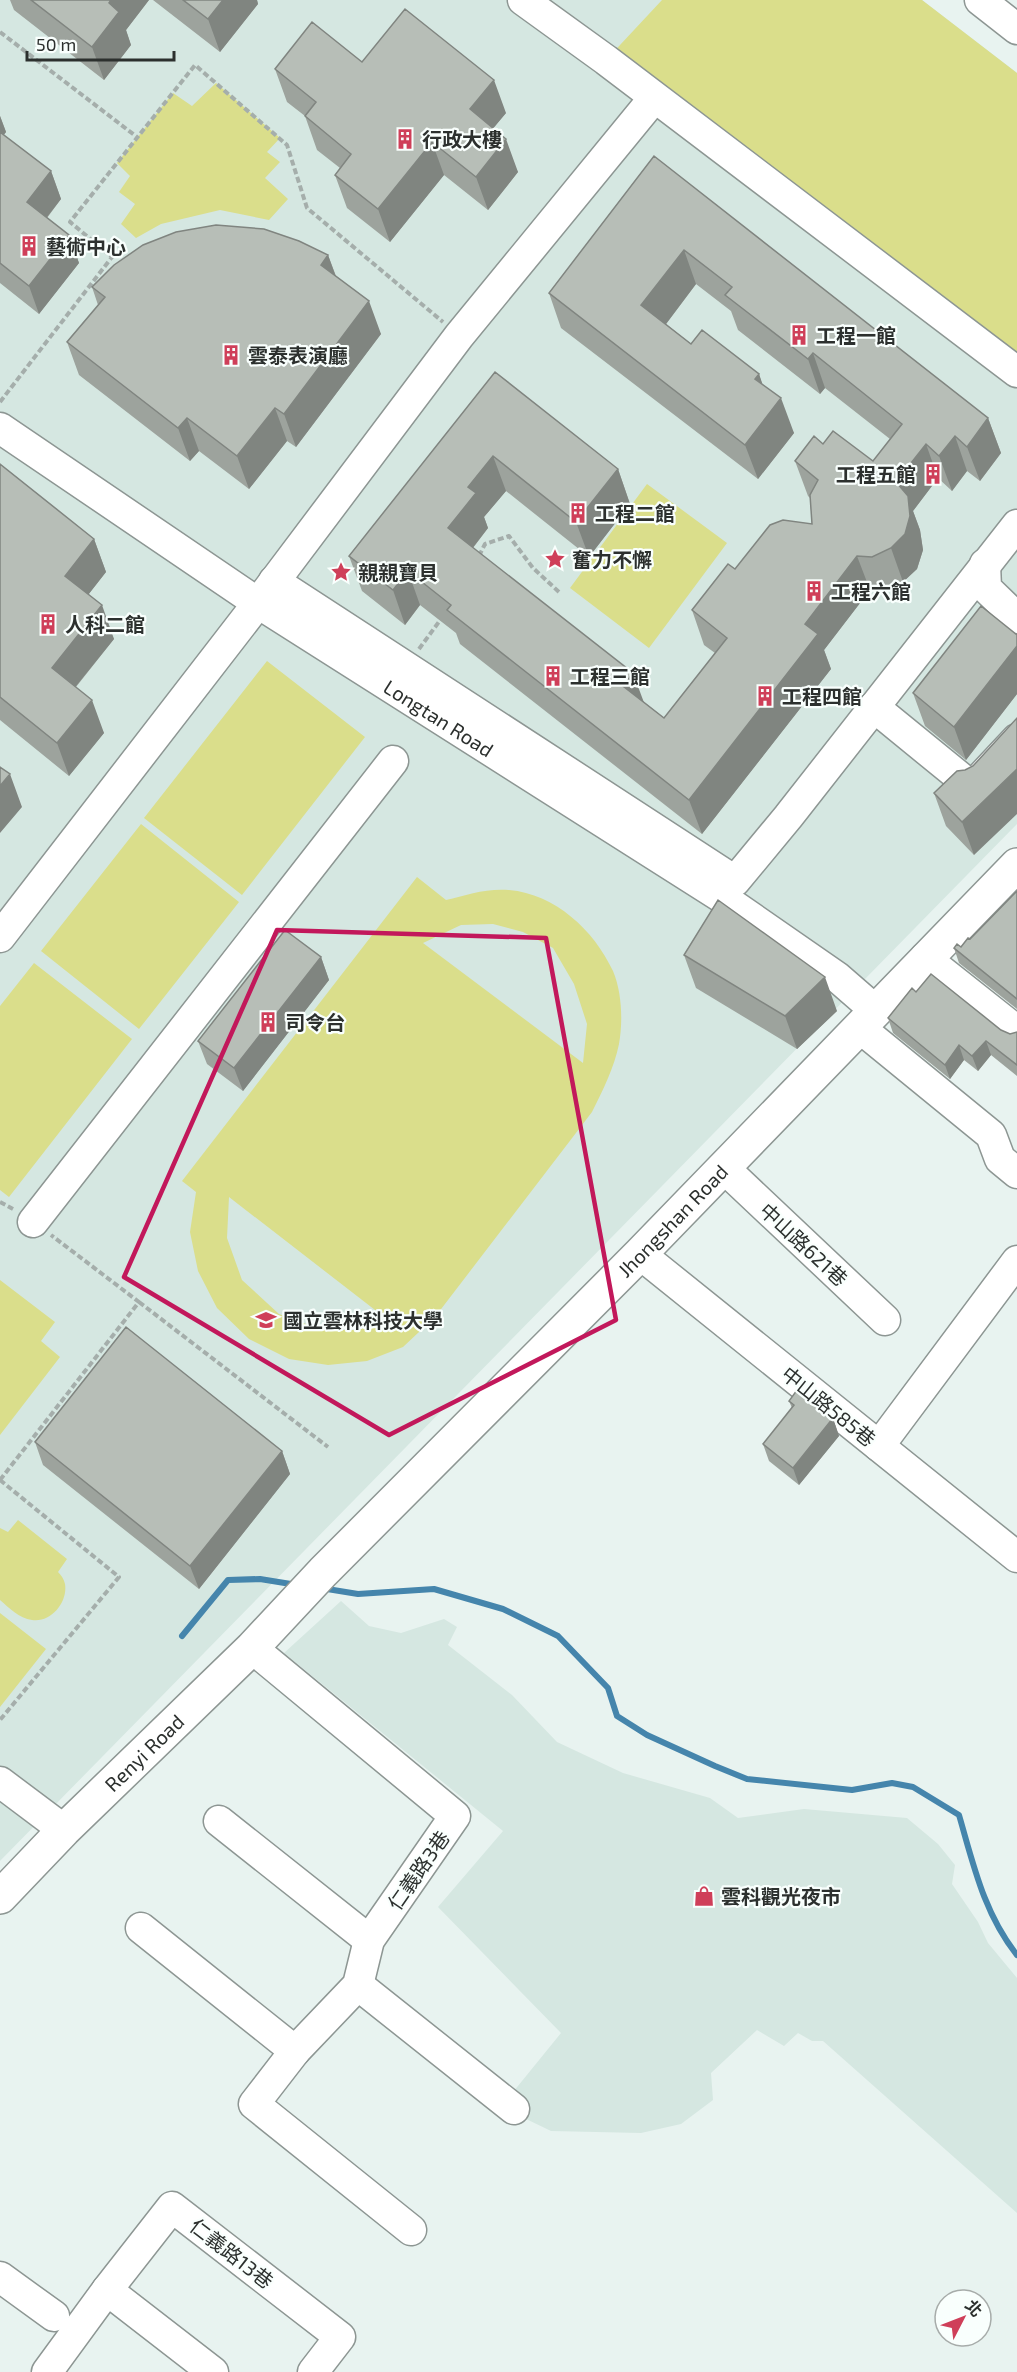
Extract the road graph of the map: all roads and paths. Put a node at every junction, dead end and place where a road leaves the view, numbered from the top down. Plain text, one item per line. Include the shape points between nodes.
1 (523, 0) edge
2 (980, 0) edge
3 (1017, 28) edge
4 (0, 32) edge
5 (654, 98) junction
6 (137, 137) junction
7 (459, 336) junction
8 (1017, 372) edge
9 (0, 402) edge
10 (0, 414) edge
11 (0, 429) edge
12 (1017, 525) edge
13 (985, 564) junction
14 (475, 565) edge
15 (266, 592) junction
16 (559, 592) dead end
17 (445, 613) edge
18 (1017, 618) edge
19 (419, 650) dead end
20 (874, 707) junction
21 (1017, 739) edge
22 (393, 762) dead end
23 (1017, 865) edge
24 (0, 937) edge
25 (925, 958) junction
26 (868, 1019) junction
27 (1017, 1031) edge
28 (724, 1168) junction
29 (1017, 1173) edge
30 (0, 1202) edge
31 (33, 1222) junction
32 (640, 1254) junction
33 (1017, 1261) edge
34 (139, 1302) junction
35 (885, 1320) dead end
36 (879, 1446) junction
37 (328, 1447) dead end
38 (0, 1480) edge
39 (1017, 1557) edge
40 (288, 1608) joint
41 (252, 1648) junction
42 (0, 1720) edge
43 (0, 1782) edge
44 (219, 1821) dead end
45 (64, 1830) junction
46 (0, 1898) edge
47 (141, 1928) dead end
48 (369, 1940) junction
49 (358, 1985) junction
50 (295, 2051) junction
51 (514, 2109) dead end
52 (411, 2230) dead end
53 (0, 2277) edge
54 (107, 2290) junction
55 (54, 2316) dead end
56 (47, 2372) edge
57 (213, 2372) edge
58 (313, 2372) edge

1 - 5 street
2 - 3 street
4 - 6 path
5 - 7 street
5 - 8 street
6 - 7 path via 195,65 287,145 307,208
6 - 9 path via 70,222 112,257
7 - 15 street
10 - 15 street
11 - 15 street, Longtan Road
12 - 13 street
13 - 18 street via 986,588
13 - 20 street
14 - 16 path via 485,544 508,536 533,568
15 - 20 street via 735,881
15 - 24 street
15 - 26 street, Longtan Road via 837,977
17 - 19 path
20 - 21 street via 972,787
22 - 31 street
23 - 25 main road, Jhongshan Road
25 - 26 main road, Jhongshan Road
25 - 27 street
26 - 28 main road, Jhongshan Road
26 - 29 street via 991,1135 1000,1158
28 - 32 main road, Jhongshan Road
28 - 35 street, 中山路621巷
30 - 31 path
31 - 34 path
32 - 36 street, 中山路585巷
32 - 40 main road, Jhongshan Road
33 - 36 street
34 - 37 path
34 - 38 path
36 - 39 street, 中山路585巷
38 - 42 path via 119,1577
40 - 41 main road, Renyi Road
41 - 45 main road, Renyi Road
41 - 48 street, 仁義路3巷 via 455,1816
43 - 45 street
44 - 48 street
45 - 46 main road, Renyi Road
47 - 50 street
48 - 49 street, 仁義路3巷
49 - 50 street, 仁義路3巷
49 - 51 street
50 - 52 street, 仁義路3巷 via 254,2103
53 - 55 street
54 - 56 street, 仁義路13巷
54 - 57 street
54 - 58 street, 仁義路13巷 via 172,2207 340,2337

